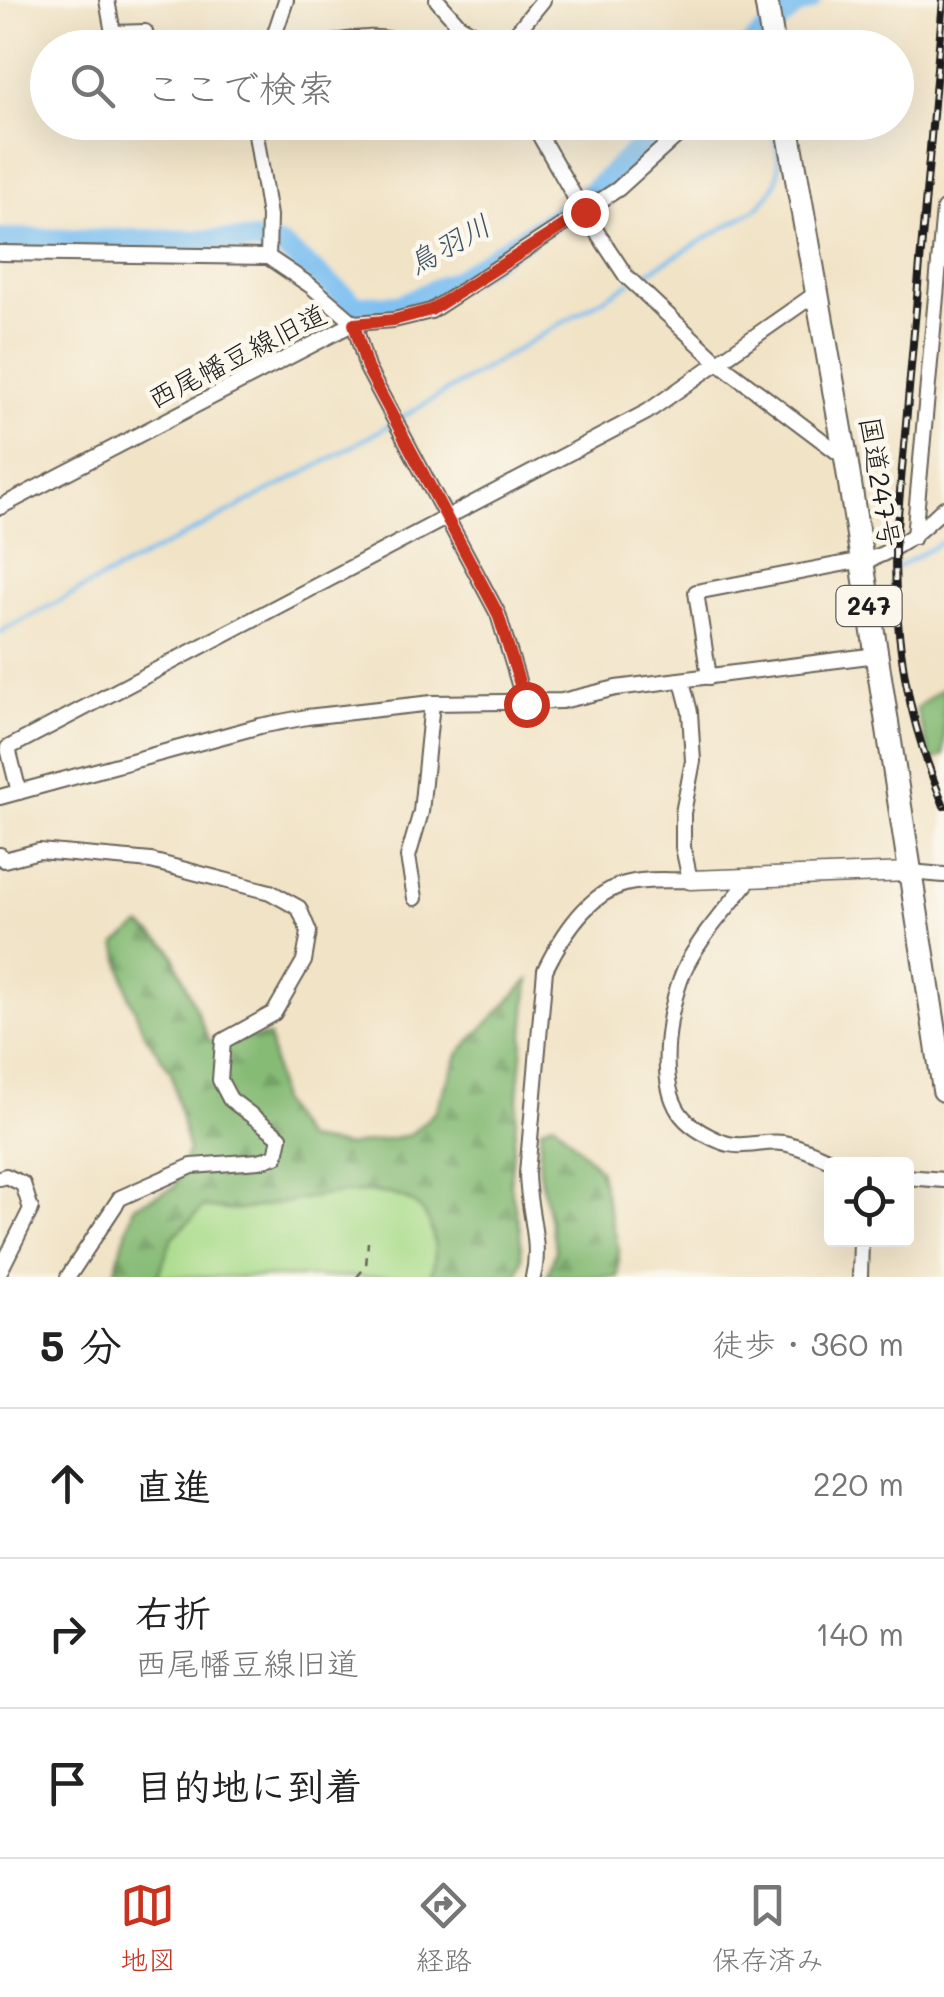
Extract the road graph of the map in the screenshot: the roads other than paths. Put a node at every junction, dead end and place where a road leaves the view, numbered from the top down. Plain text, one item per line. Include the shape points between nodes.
1 (107, 0) edge
2 (286, 0) edge
3 (437, 0) edge
4 (542, 0) edge
5 (459, 25) junction
6 (112, 30) edge
7 (276, 30) edge
8 (453, 30) edge
9 (468, 30) edge
10 (517, 30) edge
11 (257, 140) edge
12 (542, 140) edge
13 (672, 140) edge
14 (790, 140) edge
15 (581, 206) junction
16 (944, 209) edge
17 (0, 254) edge
18 (268, 257) junction
19 (818, 292) junction
20 (354, 324) junction
21 (944, 346) edge
22 (932, 356) junction
23 (718, 362) junction
24 (846, 458) junction
25 (0, 506) edge
26 (944, 508) edge
27 (447, 520) junction
28 (914, 536) junction
29 (861, 560) junction
30 (877, 655) junction
31 (708, 677) junction
32 (682, 682) junction
33 (432, 703) junction
34 (526, 704) junction
35 (19, 792) junction
36 (0, 797) edge
37 (0, 855) edge
38 (910, 872) junction
39 (944, 875) edge
40 (751, 878) junction
41 (690, 880) junction
42 (415, 898) dead end
43 (944, 1090) edge
44 (824, 1158) edge
45 (0, 1178) edge
46 (914, 1178) edge
47 (944, 1180) edge
48 (861, 1247) edge
49 (0, 1271) edge
50 (68, 1277) edge
51 (533, 1277) edge
52 (860, 1277) edge

1 - 6 street
2 - 7 street
3 - 5 street
4 - 10 street
5 - 8 street
5 - 9 street
11 - 18 street
12 - 15 street
13 - 15 street, 西尾幡豆線旧道 via 618,189
14 - 19 highway, 国道247号 / 247
15 - 20 street, 西尾幡豆線旧道 via 431,310
15 - 23 street via 626,276
16 - 22 street
17 - 18 street
18 - 20 street
19 - 23 street
19 - 24 highway, 国道247号 / 247
20 - 25 street, 西尾幡豆線旧道
20 - 27 street via 367,368
21 - 22 street
22 - 28 street
23 - 24 street
23 - 27 street via 648,412
24 - 29 highway, 国道247号 / 247
26 - 28 street
27 - 34 street via 498,614
27 - 35 street via 8,748
28 - 29 street
29 - 30 highway, 国道247号 / 247
29 - 31 street via 696,592
30 - 31 street
30 - 38 highway, 国道247号 / 247
31 - 32 street
32 - 34 street
32 - 41 street via 693,762 683,813
33 - 34 street
33 - 35 street via 260,726
33 - 42 street via 421,812 408,857
35 - 36 street
37 - 50 street via 4,860 39,851 151,861 270,892 299,908 309,932 304,962 274,1013 224,1041 220,1080 230,1099 280,1137 276,1156 192,1166 120,1198
38 - 39 street
38 - 40 street
38 - 43 highway, 国道247号 / 247
40 - 41 street
40 - 44 street via 701,942 674,996 670,1094 698,1130 728,1145 784,1143
41 - 51 street via 623,884 592,903 559,941 546,970 526,1172 538,1259
45 - 49 street via 22,1184 31,1208
46 - 47 street
48 - 52 street

